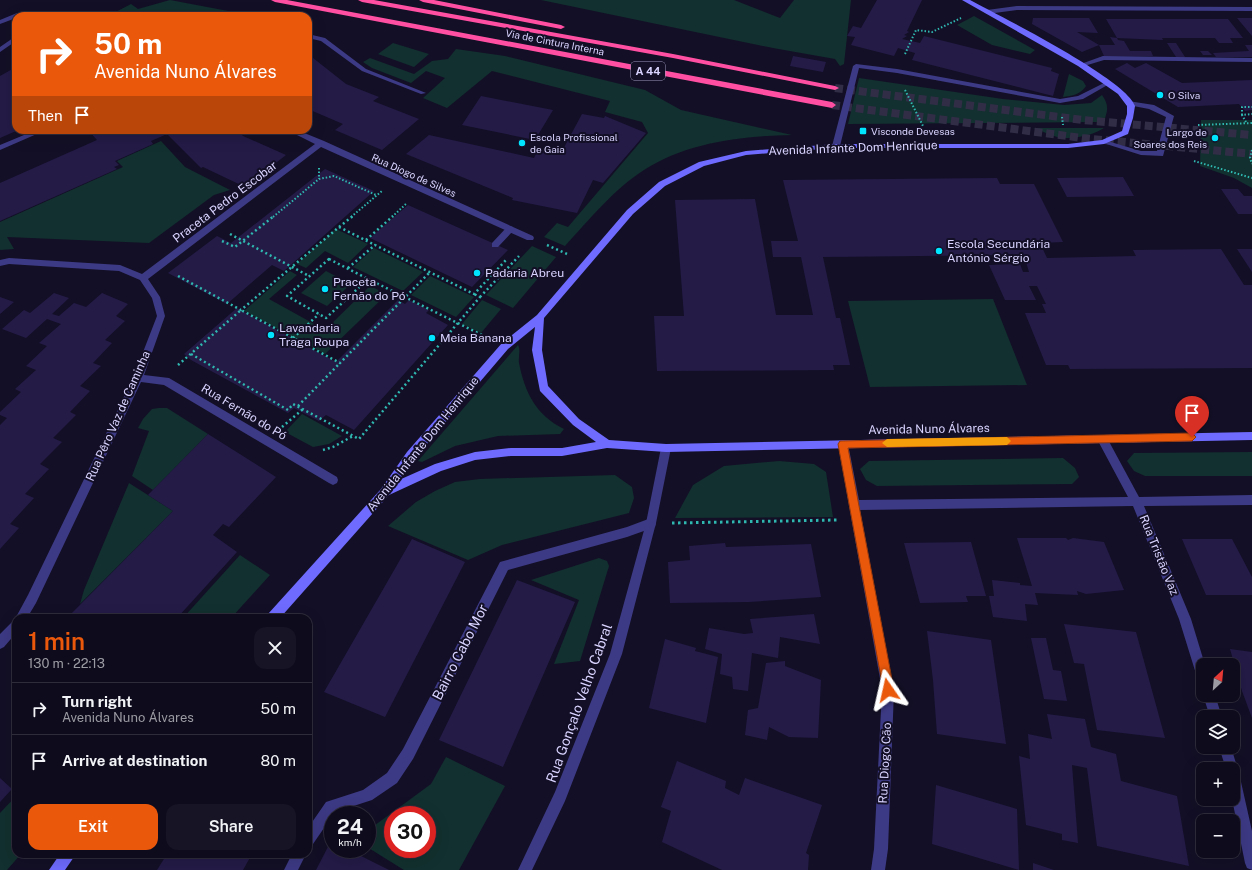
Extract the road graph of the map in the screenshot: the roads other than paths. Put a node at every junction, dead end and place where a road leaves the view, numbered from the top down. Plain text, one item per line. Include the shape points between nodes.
1 (275, 0) edge
2 (362, 0) edge
3 (423, 0) edge
4 (965, 0) edge
5 (1252, 9) edge
6 (987, 12) junction
7 (12, 17) edge
8 (0, 22) edge
9 (312, 37) edge
10 (12, 41) edge
11 (0, 50) edge
12 (673, 56) junction
13 (1252, 60) edge
14 (1081, 65) junction
15 (1108, 83) junction
16 (835, 88) tunnel mouth
17 (423, 93) dead end
18 (1130, 103) junction
19 (832, 105) tunnel mouth
20 (33, 134) edge
21 (300, 134) edge
22 (1104, 142) junction
23 (321, 143) junction
24 (836, 146) junction
25 (0, 148) edge
26 (510, 229) junction
27 (530, 238) dead end
28 (495, 245) dead end
29 (0, 263) edge
30 (143, 278) junction
31 (540, 317) junction
32 (138, 378) junction
33 (1252, 436) edge
34 (1102, 439) junction
35 (607, 444) junction
36 (843, 444) junction
37 (666, 448) junction
38 (333, 480) dead end
39 (385, 492) junction
40 (1252, 500) edge
41 (1137, 502) junction
42 (854, 505) junction
43 (652, 523) junction
44 (23, 614) edge
45 (276, 614) edge
46 (12, 629) edge
47 (0, 643) edge
48 (1197, 658) edge
49 (1240, 806) edge
50 (312, 833) edge
51 (66, 858) edge
52 (297, 858) edge
53 (1252, 863) edge
54 (56, 870) edge
55 (290, 870) edge
56 (525, 870) edge
57 (878, 870) edge

1 - 19 highway, Via de Cintura Interna / A 44
2 - 12 highway, Via de Cintura Interna / A 44
3 - 12 highway via 618,38
4 - 6 main road
5 - 6 street via 1017,8
6 - 14 main road
7 - 8 street
9 - 17 street via 323,39 364,70
10 - 11 street
12 - 16 highway, Via de Cintura Interna / A 44
13 - 14 street via 1103,58
14 - 15 main road
15 - 18 main road
15 - 24 street via 1085,98 1060,101 897,71 856,66
18 - 22 main road, Avenida Infante Dom Henrique via 1130,115 1125,132
18 - 22 street via 1151,107 1170,116 1160,154 1141,154
20 - 25 street
21 - 23 street, Rua Diogo de Silves
22 - 24 main road, Avenida Infante Dom Henrique via 1068,146
23 - 26 street, Rua Diogo de Silves
23 - 30 street, Praceta Pedro Escobar
24 - 31 main road, Avenida Infante Dom Henrique via 746,153 702,164 662,184 630,212
26 - 27 street, Rua Diogo de Silves
26 - 28 street
29 - 30 street via 9,261 120,268
30 - 32 street, Rua Pêro Vaz de Caminha via 156,297 161,316
31 - 35 main road via 537,350 543,388 576,422
31 - 39 main road, Avenida Infante Dom Henrique via 505,346 411,455
32 - 38 street, Rua Fernão do Pó via 166,381
32 - 44 street, Rua Pêro Vaz de Caminha
33 - 34 main road, Avenida Nuno Álvares
34 - 36 main road, Avenida Nuno Álvares
34 - 41 street, Rua Tristão Vaz
35 - 37 main road, Avenida Nuno Álvares
35 - 39 main road, Avenida Nuno Álvares via 562,452 511,452 475,456 439,467
36 - 37 main road, Avenida Nuno Álvares
36 - 42 street, Rua Diogo Cão
37 - 43 street, Rua Gonçalo Velho Cabral
39 - 45 main road, Avenida Infante Dom Henrique
40 - 41 street
41 - 42 street
41 - 48 street, Rua Tristão Vaz via 1185,619
42 - 57 street, Rua Diogo Cão via 888,690
43 - 50 street, Bairro Cabo Mor via 504,566 408,754 392,778 367,795 332,807
43 - 56 street, Rua Gonçalo Velho Cabral via 616,654 560,796
46 - 47 street
49 - 53 street
51 - 54 main road
52 - 55 street

